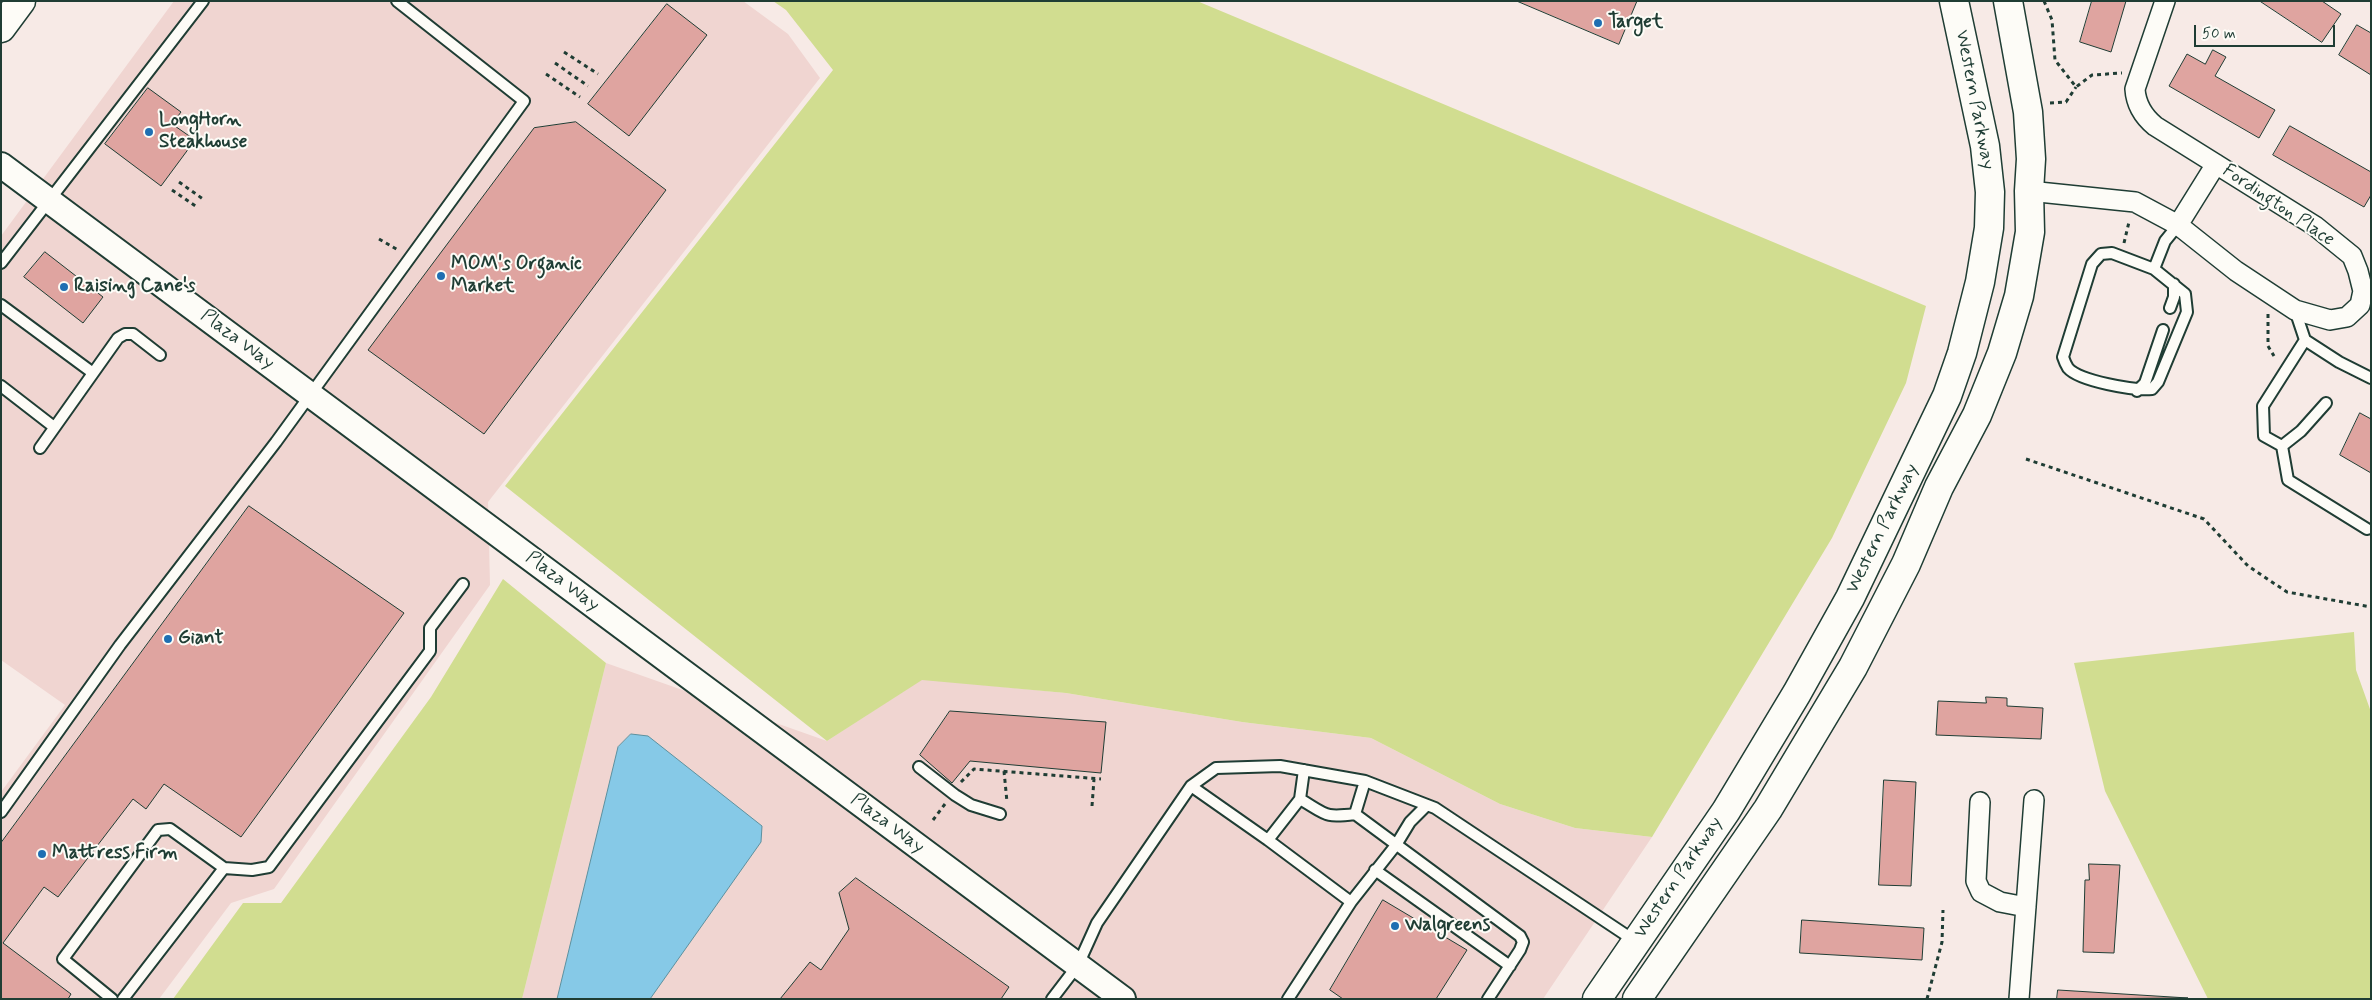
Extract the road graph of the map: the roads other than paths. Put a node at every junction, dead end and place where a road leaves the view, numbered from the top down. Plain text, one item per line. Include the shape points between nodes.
1 (21, 1) edge
2 (203, 1) edge
3 (397, 1) edge
4 (1954, 1) edge
5 (2008, 1) edge
6 (2165, 1) edge
7 (1, 28) edge
8 (2216, 164) junction
9 (1, 165) edge
10 (2029, 191) junction
11 (49, 199) junction
12 (2178, 225) junction
13 (1, 263) edge
14 (2154, 269) junction
15 (2174, 284) junction
16 (1, 305) edge
17 (2366, 306) edge
18 (2170, 308) dead end
19 (2295, 310) junction
20 (2162, 330) dead end
21 (2305, 340) junction
22 (160, 355) dead end
23 (93, 373) junction
24 (2371, 378) edge
25 (1, 386) edge
26 (2137, 391) junction
27 (309, 394) junction
28 (2326, 403) dead end
29 (54, 427) junction
30 (2282, 446) junction
31 (40, 448) dead end
32 (2368, 529) dead end
33 (463, 584) dead end
34 (919, 767) dead end
35 (1304, 770) junction
36 (1365, 781) junction
37 (1191, 786) junction
38 (1300, 799) junction
39 (2034, 800) dead end
40 (1980, 802) dead end
41 (1427, 805) junction
42 (1004, 811) road end
43 (1, 812) edge
44 (1355, 814) junction
45 (1268, 840) junction
46 (1396, 845) junction
47 (224, 868) junction
48 (1375, 870) junction
49 (1351, 902) junction
50 (2026, 907) junction
51 (1636, 941) junction
52 (1078, 965) junction
53 (1510, 966) junction
54 (112, 999) edge
55 (123, 999) edge
56 (1052, 999) edge
57 (1123, 999) edge
58 (1288, 999) edge
59 (1488, 999) edge
60 (1597, 999) edge
61 (1637, 999) edge
62 (2019, 999) edge

1 - 7 main road
2 - 11 lane
3 - 27 lane via 524,101
4 - 51 main road, Western Parkway via 1986,146 1990,192 1989,228 1980,282 1962,353 1947,396 1827,641 1726,811
5 - 10 main road, Western Parkway via 2028,112
6 - 8 street, Fordington Place via 2135,89 2136,97 2146,118 2155,126
8 - 12 street
8 - 17 street, Fordington Place via 2315,226 2352,256
9 - 11 street, Plaza Way
10 - 12 street, Fordington Place via 2135,202
10 - 61 main road, Western Parkway via 2030,232 2005,343 1977,415 1939,487 1906,564 1853,667 1768,809
11 - 13 lane
11 - 27 street, Plaza Way
12 - 14 lane via 2165,241
12 - 19 street, Fordington Place via 2236,272
14 - 15 lane
14 - 26 lane via 2112,253 2102,254 2092,264 2063,357 2068,368 2079,375
15 - 18 lane
15 - 26 lane via 2185,294 2186,312 2158,382 2152,390
16 - 23 lane
17 - 19 street, Fordington Place via 2347,317 2330,320
19 - 21 lane
20 - 26 lane via 2145,383
21 - 24 lane
21 - 30 lane via 2263,406 2264,436
22 - 23 lane via 134,334 125,334 118,338
23 - 29 lane
25 - 29 lane
27 - 43 lane via 120,645
27 - 52 street, Plaza Way
28 - 30 lane via 2301,431
29 - 31 lane
30 - 32 lane via 2288,480
33 - 47 lane via 430,628 430,651 269,867 252,870
34 - 42 lane via 971,805
35 - 36 lane
35 - 37 lane via 1280,766 1216,768
35 - 38 lane
36 - 41 lane
36 - 44 lane
37 - 45 lane
37 - 52 lane via 1097,923
38 - 44 lane via 1328,816
38 - 45 lane
39 - 50 street
40 - 50 street via 1978,887 1990,898
41 - 46 lane via 1410,822
41 - 51 lane
44 - 46 lane
45 - 49 lane
46 - 48 lane
46 - 53 lane via 1520,936 1523,944
47 - 54 lane via 170,829 158,830 63,959
47 - 55 lane
48 - 49 lane
48 - 53 lane
49 - 58 lane
50 - 62 street
51 - 60 main road, Western Parkway
52 - 56 lane
52 - 57 street, Plaza Way
53 - 59 lane

